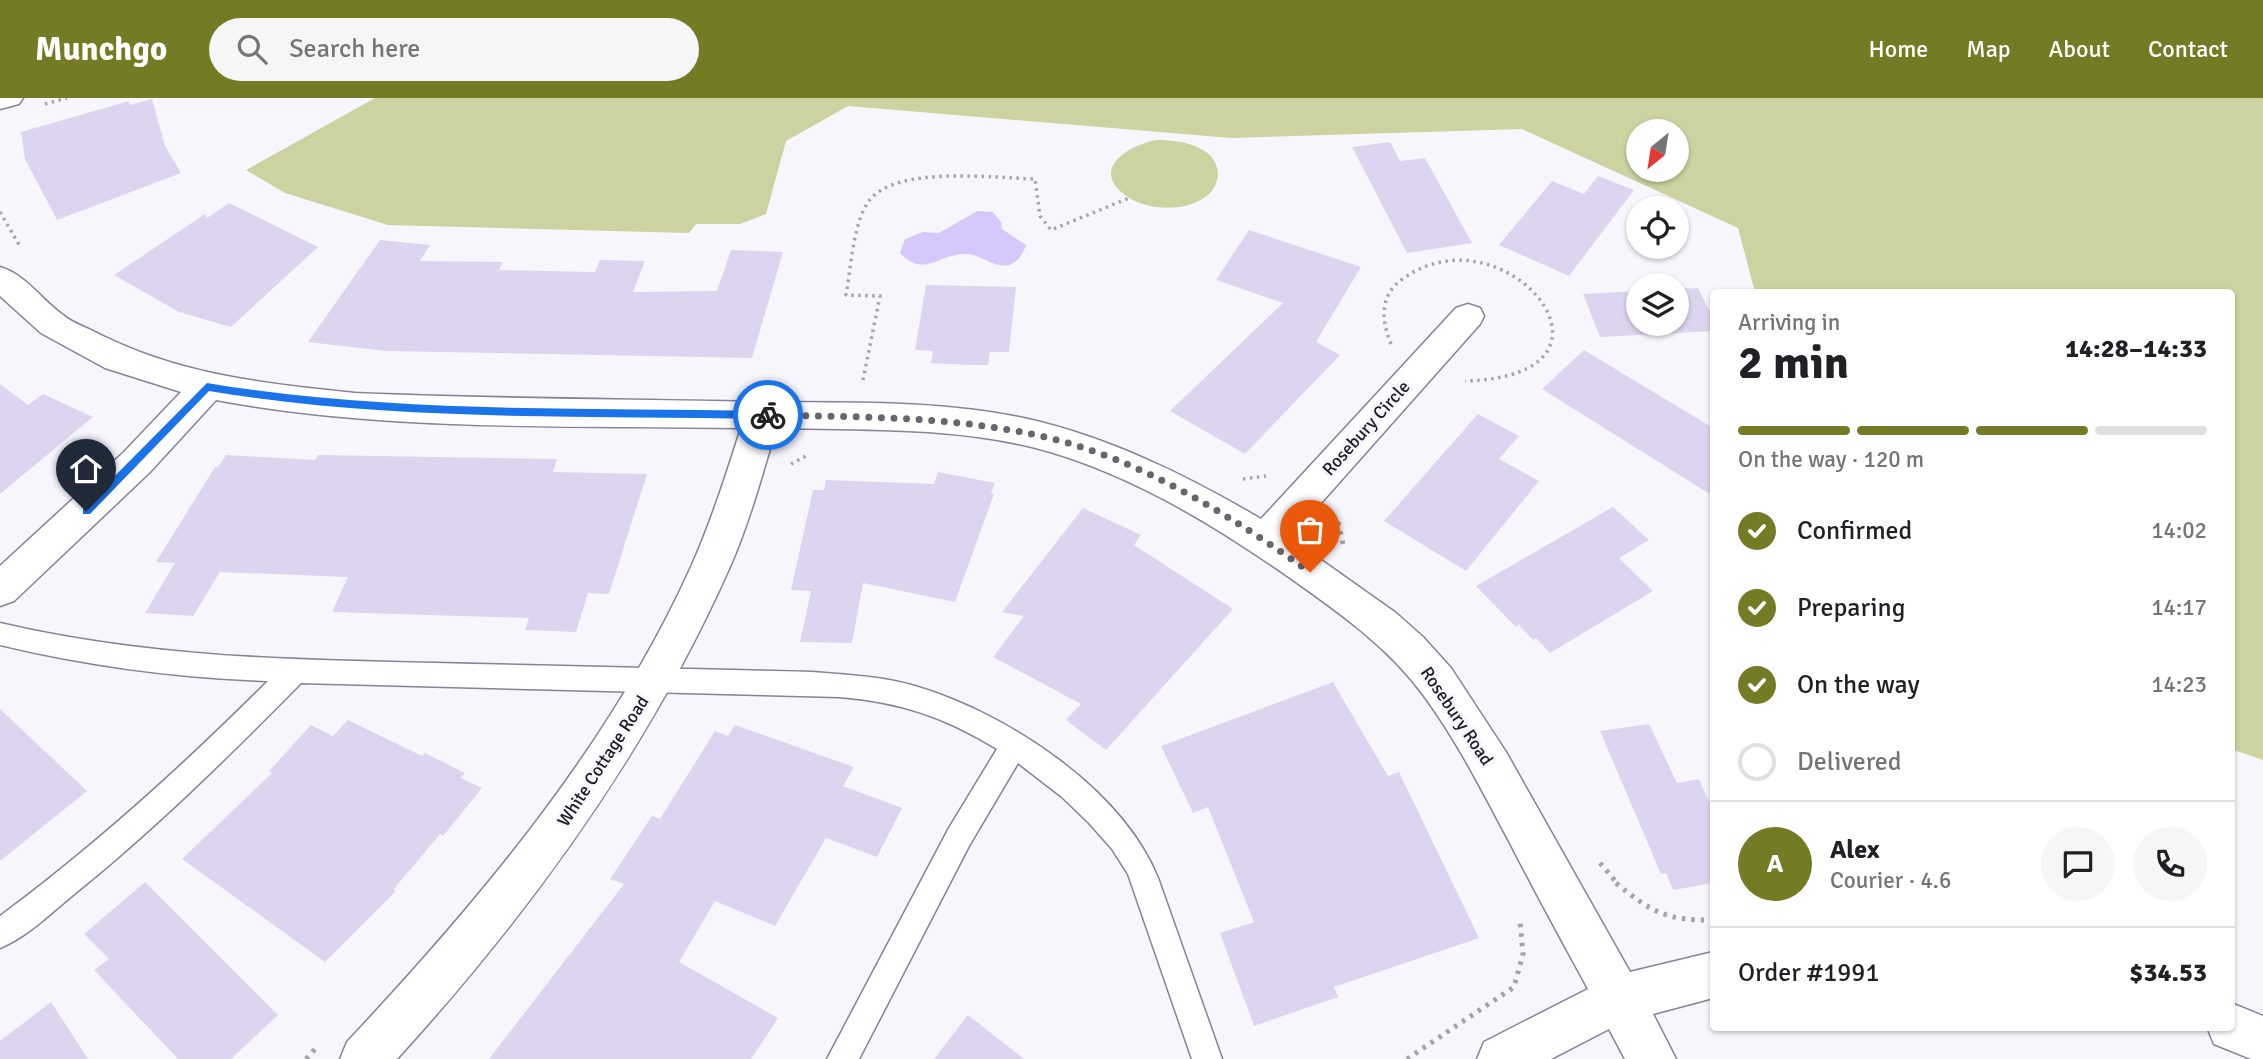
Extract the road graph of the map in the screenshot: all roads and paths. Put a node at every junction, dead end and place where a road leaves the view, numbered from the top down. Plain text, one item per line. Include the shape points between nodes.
1 (9, 98) edge
2 (67, 98) edge
3 (0, 100) edge
4 (41, 105) dead end
5 (1129, 198) dead end
6 (0, 278) edge
7 (1468, 316) dead end
8 (207, 387) junction
9 (862, 388) dead end
10 (763, 415) junction
11 (815, 452) dead end
12 (788, 469) dead end
13 (1265, 540) junction
14 (0, 590) edge
15 (0, 634) edge
16 (295, 671) junction
17 (655, 679) junction
18 (1014, 746) junction
19 (1568, 906) junction
20 (1710, 920) edge
21 (0, 934) edge
22 (1710, 976) edge
23 (1618, 999) junction
24 (2235, 1029) edge
25 (2263, 1040) edge
26 (364, 1059) edge
27 (842, 1059) edge
28 (1207, 1059) edge
29 (1407, 1059) edge
30 (1501, 1059) edge
31 (1652, 1059) edge

1 - 3 street
2 - 4 path
5 - 9 path via 1051,230 1035,206 1035,179 913,178 876,191 865,208 846,295 880,296
6 - 8 street, Rosebury Road via 31,308 99,351
7 - 13 street, Rosebury Circle
8 - 10 street, Rosebury Road via 360,407
8 - 14 street via 128,471
10 - 13 street, Rosebury Road via 902,418 979,424 1048,437 1119,461
10 - 17 street, White Cottage Road via 709,569
11 - 12 path
13 - 19 street, Rosebury Road via 1356,603 1420,662 1502,785
15 - 16 lane via 59,650 162,665
16 - 17 lane
16 - 21 lane via 116,842
17 - 18 lane via 870,687 919,698 967,718
17 - 26 street, White Cottage Road via 605,763 547,846 475,937
18 - 27 lane via 959,837
18 - 28 lane via 1104,818 1138,864
19 - 20 path via 1617,883 1643,907 1660,915 1678,921
19 - 23 street, Rosebury Road
19 - 29 path via 1520,920 1525,946 1522,971 1514,987
22 - 23 street
23 - 30 street
23 - 31 street, Rosebury Road
24 - 25 street

